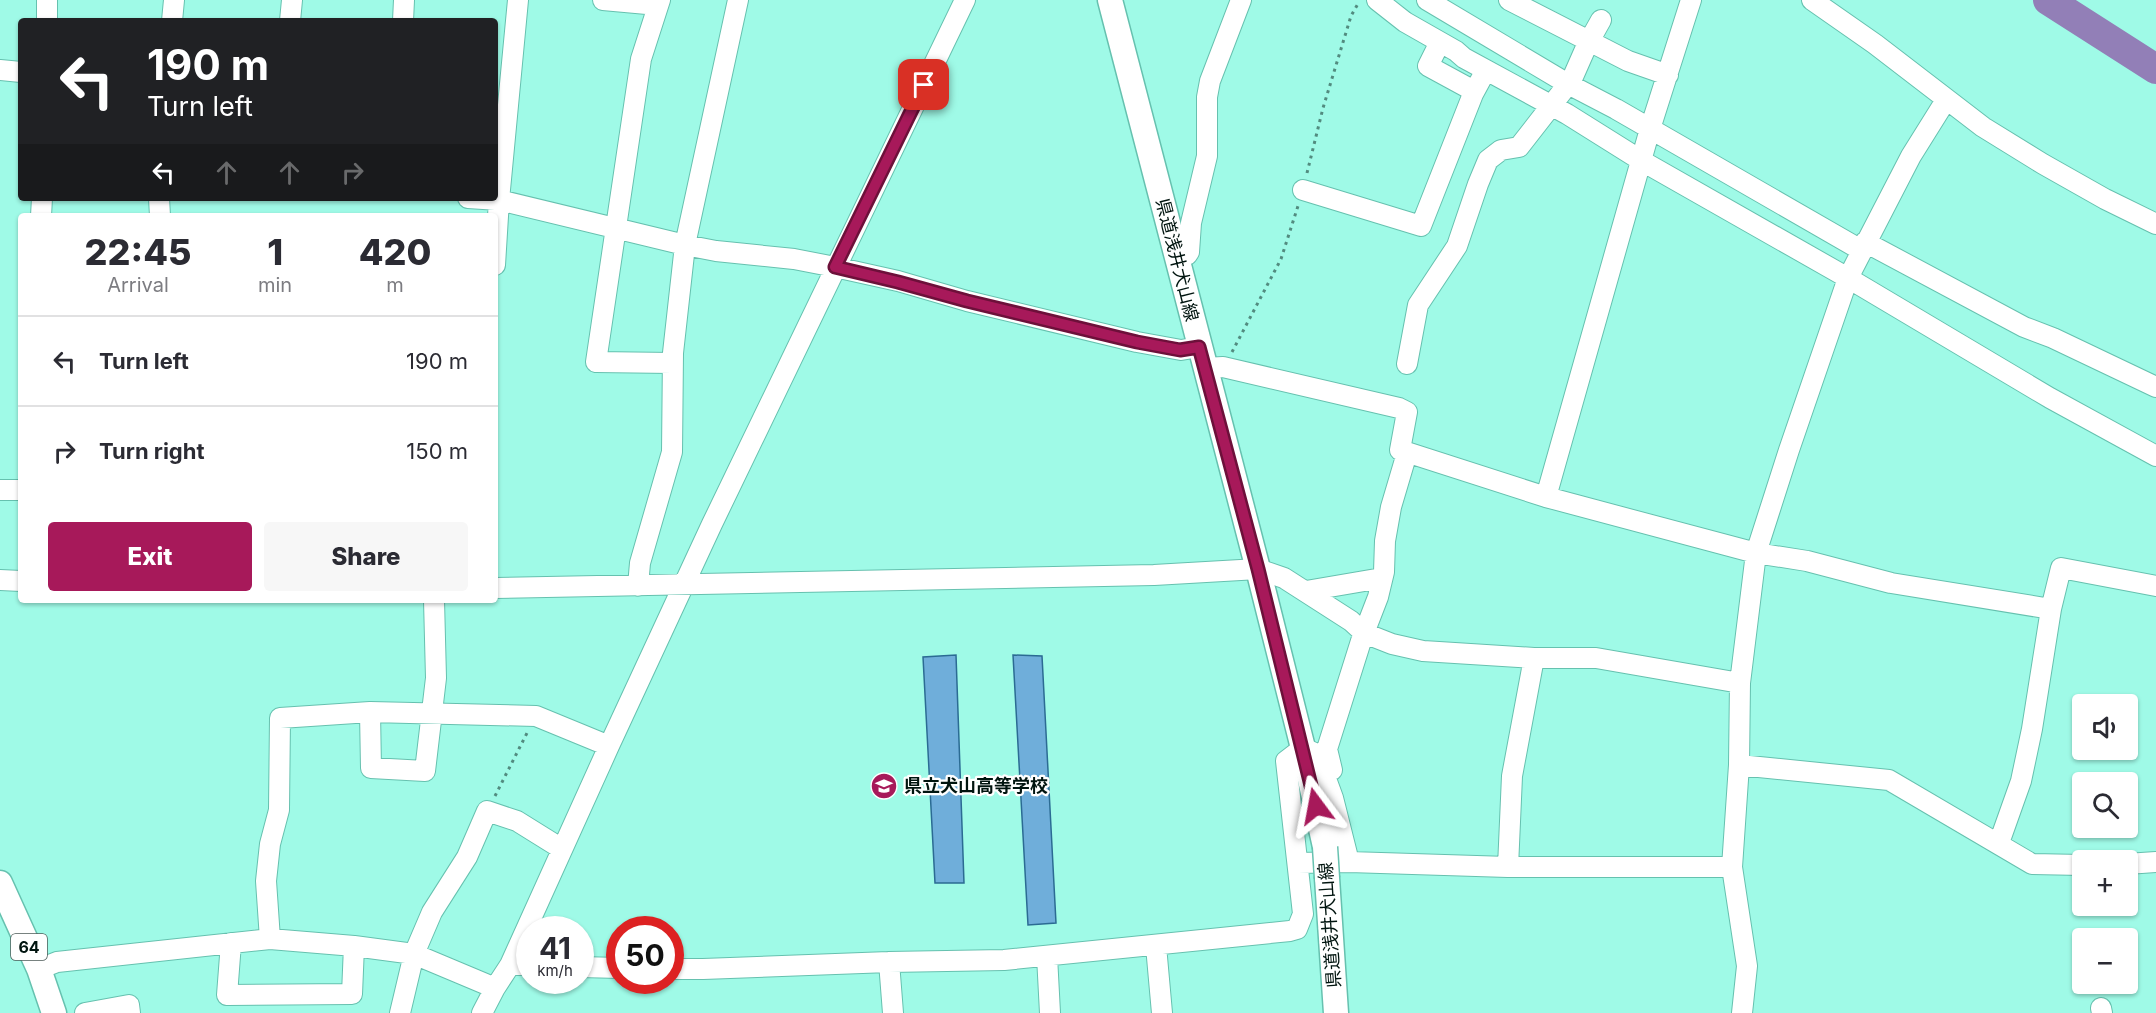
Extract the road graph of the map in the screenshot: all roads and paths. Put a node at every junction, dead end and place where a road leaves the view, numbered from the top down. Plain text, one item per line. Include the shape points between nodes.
1 (47, 0) edge
2 (174, 0) edge
3 (292, 0) edge
4 (404, 0) edge
5 (518, 0) edge
6 (603, 0) edge
7 (738, 0) edge
8 (965, 0) edge
9 (1110, 0) edge
10 (1241, 0) edge
11 (1377, 0) edge
12 (1427, 0) edge
13 (1509, 0) edge
14 (1691, 0) edge
15 (1812, 0) edge
16 (659, 3) edge
17 (46, 18) edge
18 (172, 18) edge
19 (290, 18) edge
20 (403, 18) edge
21 (1601, 20) dead end
22 (1440, 42) junction
23 (1589, 43) junction
24 (0, 70) edge
25 (1486, 70) junction
26 (18, 72) edge
27 (1668, 75) junction
28 (1568, 84) junction
29 (1474, 91) junction
30 (1946, 100) junction
31 (1552, 106) junction
32 (1650, 129) junction
33 (1642, 161) junction
34 (1303, 190) dead end
35 (499, 200) junction
36 (498, 216) edge
37 (2156, 224) edge
38 (615, 228) junction
39 (685, 245) junction
40 (1863, 246) junction
41 (1176, 257) junction
42 (835, 267) junction
43 (1848, 278) junction
44 (1202, 358) junction
45 (672, 363) junction
46 (1407, 364) dead end
47 (2156, 387) edge
48 (1407, 453) junction
49 (2156, 456) edge
50 (0, 490) edge
51 (18, 490) edge
52 (1546, 497) junction
53 (1756, 553) junction
54 (1258, 569) junction
55 (1382, 578) junction
56 (0, 580) edge
57 (18, 581) edge
58 (684, 584) junction
59 (638, 586) junction
60 (2156, 586) edge
61 (498, 588) edge
62 (1306, 591) junction
63 (434, 603) edge
64 (2051, 609) junction
65 (1364, 633) junction
66 (1534, 658) junction
67 (1740, 683) junction
68 (370, 712) junction
69 (432, 714) junction
70 (536, 716) junction
71 (609, 746) junction
72 (1303, 748) junction
73 (1739, 765) junction
74 (1333, 798) junction
75 (487, 811) junction
76 (1999, 843) junction
77 (562, 849) junction
78 (1349, 862) junction
79 (2156, 862) edge
80 (1298, 863) junction
81 (2138, 863) edge
82 (2072, 866) edge
83 (1508, 867) junction
84 (1732, 867) junction
85 (0, 884) edge
86 (538, 916) edge
87 (270, 939) junction
88 (231, 943) junction
89 (354, 946) junction
90 (1156, 946) junction
91 (414, 954) junction
92 (1047, 956) junction
93 (889, 962) junction
94 (39, 969) junction
95 (516, 969) edge
96 (684, 969) edge
97 (495, 988) junction
98 (54, 1013) edge
99 (85, 1013) edge
100 (130, 1013) edge
101 (400, 1013) edge
102 (482, 1013) edge
103 (893, 1013) edge
104 (1050, 1013) edge
105 (1162, 1013) edge
106 (1336, 1013) edge
107 (1742, 1013) edge

1 - 17 street
2 - 18 street
3 - 19 street
4 - 20 street
5 - 35 street
6 - 16 street
7 - 39 street
8 - 42 street
9 - 41 main road, 県道浅井犬山線
10 - 41 street via 1210,81 1207,156 1191,224 1189,252
11 - 22 street
12 - 28 street
13 - 23 street
14 - 27 street
15 - 30 street
16 - 38 street via 641,59
21 - 23 street
22 - 25 street
22 - 29 street via 1428,66
23 - 27 street
23 - 28 street
24 - 26 street
25 - 29 street
25 - 31 street
27 - 32 street
28 - 31 street
28 - 32 street
29 - 34 street via 1421,226
30 - 37 street via 2043,164
30 - 40 street
31 - 33 street
31 - 46 street via 1519,147 1501,150 1488,160 1456,246 1418,304
32 - 33 street
32 - 40 street
33 - 43 street
33 - 52 street
35 - 36 street
35 - 38 street
38 - 39 street
38 - 45 street via 596,362
39 - 42 street
39 - 45 street
40 - 43 street
40 - 47 street via 2024,327
41 - 44 main road, 県道浅井犬山線
42 - 44 street
42 - 58 street
43 - 49 street via 1988,363
43 - 53 street
44 - 48 street via 1223,367 1399,408 1407,412 1400,450
44 - 54 main road, 県道浅井犬山線
45 - 59 street via 672,452 640,563
48 - 52 street
48 - 55 street via 1391,507
50 - 51 street
52 - 53 street
53 - 64 street via 1807,561 1891,583
53 - 67 street
54 - 58 street via 1154,575
54 - 62 street
54 - 72 main road, 県道浅井犬山線
55 - 62 street
55 - 65 street
56 - 57 street
58 - 59 street
58 - 71 street
59 - 61 street
60 - 64 street via 2061,568
62 - 65 street
63 - 69 street via 436,678
64 - 76 street via 2021,781
65 - 66 street via 1423,651
65 - 74 street via 1328,749
66 - 67 street via 1596,658
66 - 83 street via 1512,776
67 - 73 street
68 - 69 street
68 - 69 street via 371,768 425,771
68 - 87 street via 280,718 279,810 266,881
69 - 70 street
70 - 71 street
70 - 75 path
71 - 77 street
72 - 74 street via 1317,754
72 - 80 street via 1286,761
72 - 106 main road, 県道浅井犬山線, bridge via 1324,845
73 - 76 street via 1889,780
73 - 84 street
74 - 78 street
75 - 77 street via 517,821
75 - 91 street via 467,858 432,912
76 - 82 street via 2032,864
77 - 86 street
78 - 80 street
78 - 83 street
79 - 81 street
80 - 90 street via 1303,914 1297,929
83 - 84 street
84 - 107 street via 1747,966
85 - 94 main road, 64
87 - 88 street
87 - 89 street
88 - 89 street via 227,996 352,994
88 - 94 street via 57,962
89 - 91 street
90 - 92 street
90 - 105 street
91 - 97 street
91 - 101 street
92 - 93 street
92 - 104 street
93 - 96 street
93 - 103 street
94 - 98 main road, 64
95 - 97 street
97 - 102 street
99 - 100 street via 129,1005

